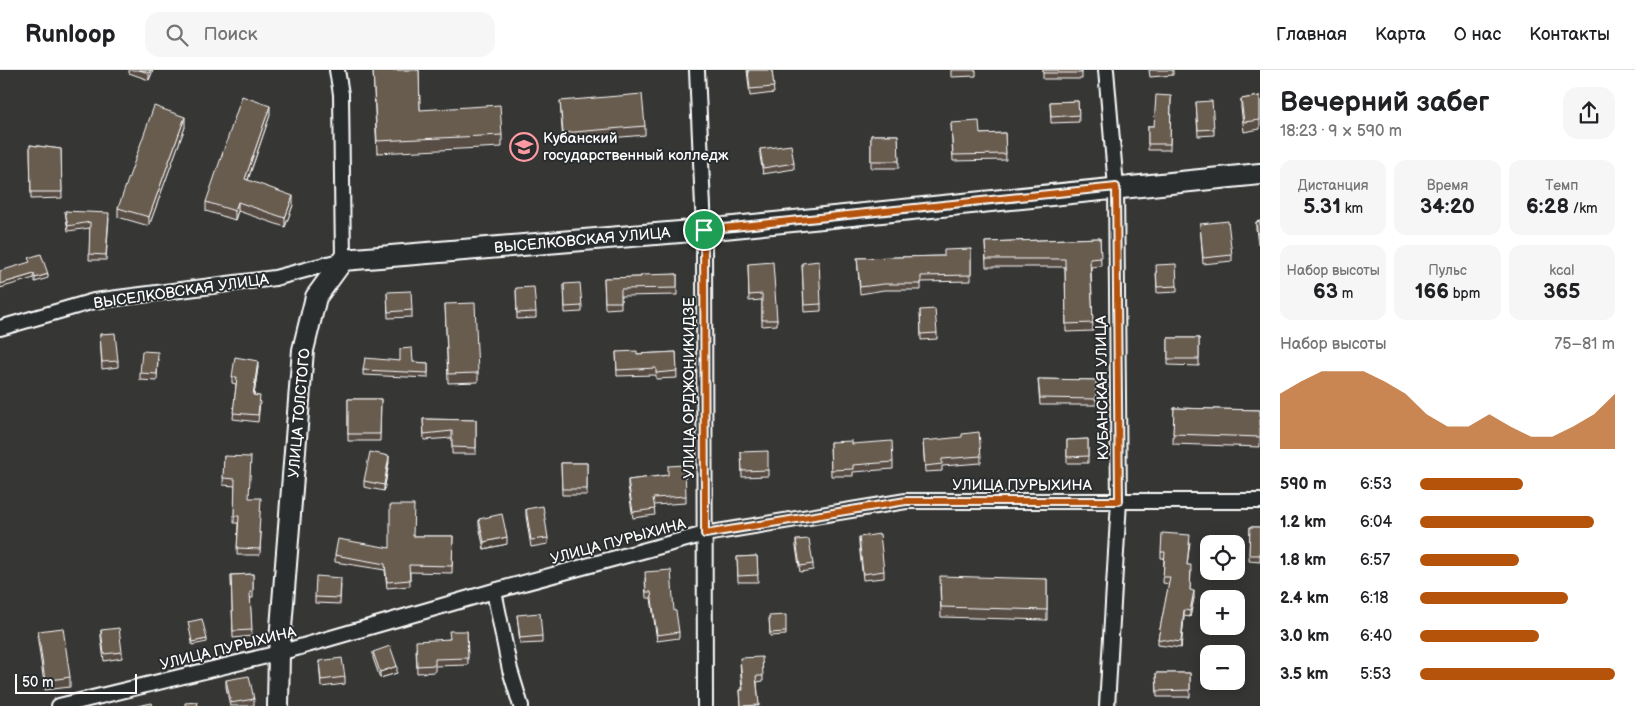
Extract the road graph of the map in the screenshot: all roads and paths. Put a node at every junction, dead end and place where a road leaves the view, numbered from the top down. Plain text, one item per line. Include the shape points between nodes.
1 (337, 70) edge
2 (697, 70) edge
3 (1106, 70) edge
4 (1260, 174) edge
5 (1116, 187) junction
6 (704, 230) junction
7 (342, 260) junction
8 (0, 328) edge
9 (1119, 501) junction
10 (1260, 501) edge
11 (705, 534) junction
12 (494, 591) junction
13 (279, 653) junction
14 (59, 706) edge
15 (278, 706) edge
16 (521, 706) edge
17 (705, 706) edge
18 (1107, 706) edge

1 - 7 street via 341,94
2 - 6 street, УЛИЦА ОРДЖОНИКИДЗЕ
3 - 5 street, КУБАНСКАЯ УЛИЦА
4 - 5 street, ВЫСЕЛКОВСКАЯ УЛИЦА
5 - 6 street, ВЫСЕЛКОВСКАЯ УЛИЦА
5 - 9 street, КУБАНСКАЯ УЛИЦА
6 - 7 street, ВЫСЕЛКОВСКАЯ УЛИЦА
6 - 11 street, УЛИЦА ОРДЖОНИКИДЗЕ
7 - 8 street, ВЫСЕЛКОВСКАЯ УЛИЦА via 275,278 94,302
7 - 13 street, УЛИЦА ТОЛСТОГО via 316,297 303,350
9 - 10 street, УЛИЦА ПУРЫХИНА
9 - 11 street, УЛИЦА ПУРЫХИНА via 906,501
9 - 18 street, КУБАНСКАЯ УЛИЦА
11 - 12 street, УЛИЦА ПУРЫХИНА
11 - 17 street, УЛИЦА ОРДЖОНИКИДЗЕ
12 - 13 street, УЛИЦА ПУРЫХИНА
12 - 16 street
13 - 14 street, УЛИЦА ПУРЫХИНА
13 - 15 street, УЛИЦА ТОЛСТОГО

